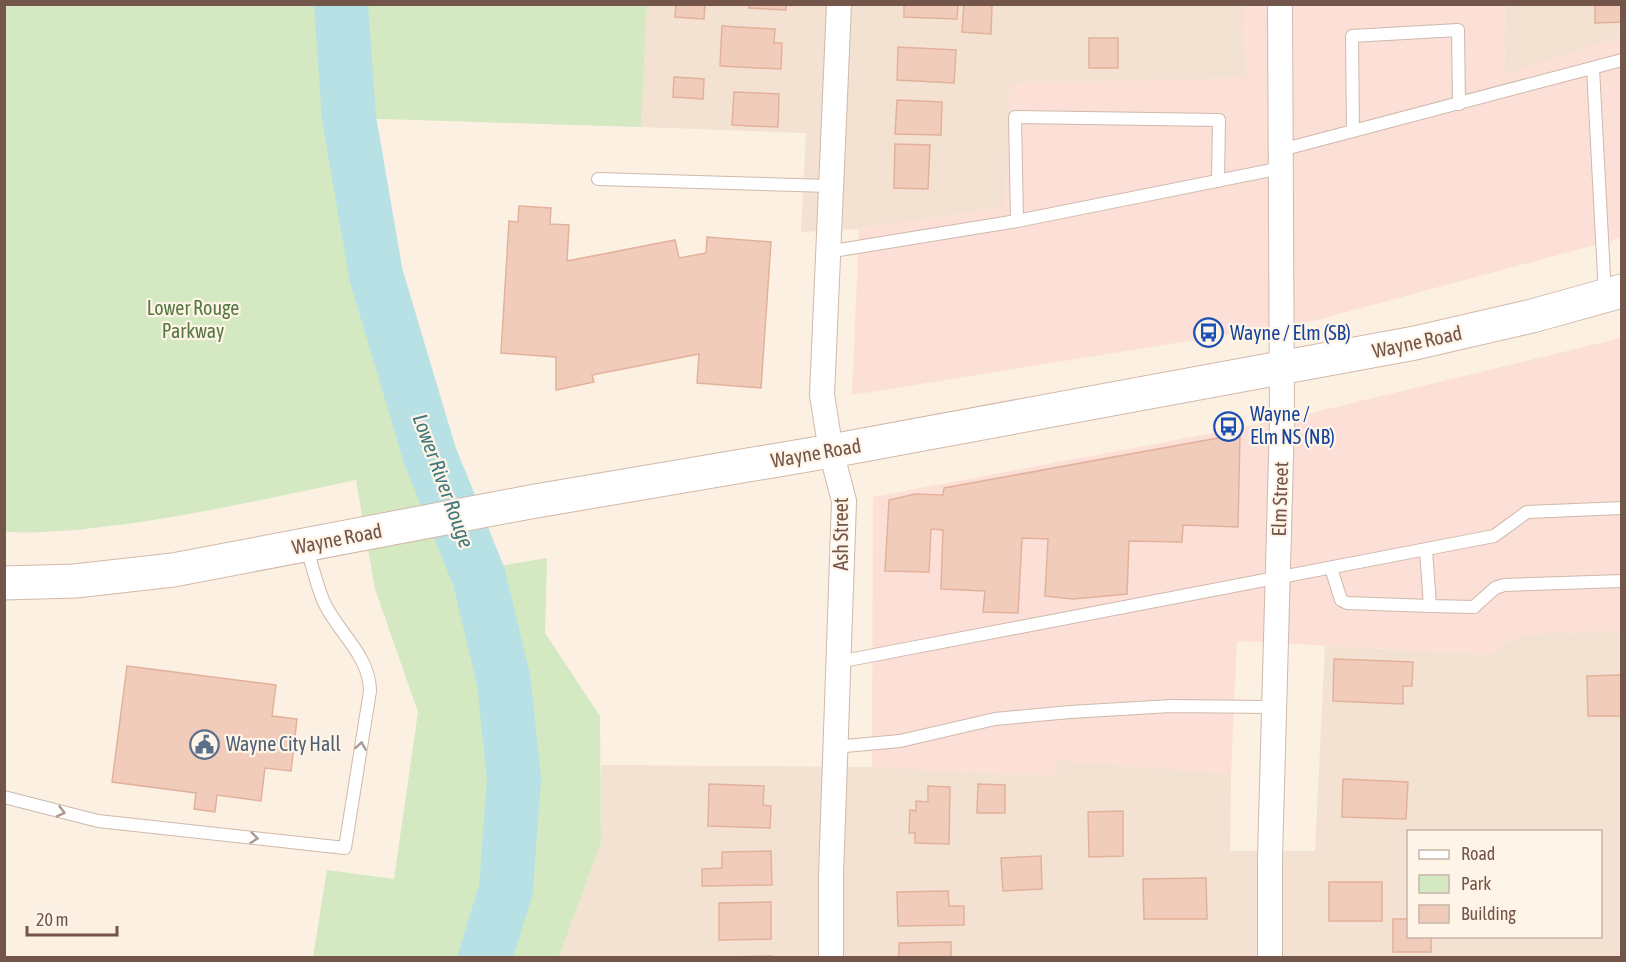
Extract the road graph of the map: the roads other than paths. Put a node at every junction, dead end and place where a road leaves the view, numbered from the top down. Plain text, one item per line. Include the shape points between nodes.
1 (839, 4) edge
2 (1280, 4) edge
3 (1622, 60) edge
4 (1593, 68) junction
5 (1459, 104) junction
6 (1353, 131) junction
7 (1281, 159) junction
8 (598, 179) dead end
9 (1218, 181) junction
10 (830, 186) junction
11 (1017, 221) junction
12 (827, 252) junction
13 (1613, 294) edge
14 (1281, 368) junction
15 (831, 451) junction
16 (1622, 508) edge
17 (306, 545) junction
18 (1426, 550) junction
19 (1330, 568) junction
20 (1278, 579) junction
21 (1622, 581) edge
22 (4, 583) edge
23 (1430, 606) junction
24 (838, 662) junction
25 (1274, 707) junction
26 (834, 747) junction
27 (4, 797) edge
28 (831, 957) edge
29 (1270, 957) edge

1 - 10 street, Ash Street
2 - 7 street, Elm Street
3 - 4 lane
4 - 5 lane
4 - 13 lane
5 - 6 lane
5 - 6 lane via 1458,30 1352,36
6 - 7 lane
7 - 9 lane
7 - 14 street, Elm Street
8 - 10 lane
9 - 11 lane
9 - 11 lane via 1219,120 1015,117
10 - 12 street, Ash Street
11 - 12 lane
12 - 15 street, Ash Street via 822,395
13 - 14 main road, Wayne Road via 1415,343
14 - 15 main road, Wayne Road
14 - 20 street, Elm Street
15 - 17 main road, Wayne Road
15 - 24 street, Ash Street via 844,501
16 - 18 lane via 1527,512 1494,537
17 - 22 main road, Wayne Road via 173,570 75,581
27 -> 17 lane via 98,821 345,848 370,681 324,602
18 - 19 lane
18 - 23 lane
19 - 20 lane
19 - 23 lane via 1341,600 1347,603
20 - 24 lane
20 - 25 street, Elm Street
21 - 23 lane via 1504,585 1474,607
24 - 26 street, Ash Street
25 - 26 lane via 1171,706 1070,712 995,720 900,741
25 - 29 street, Elm Street
26 - 28 street, Ash Street

